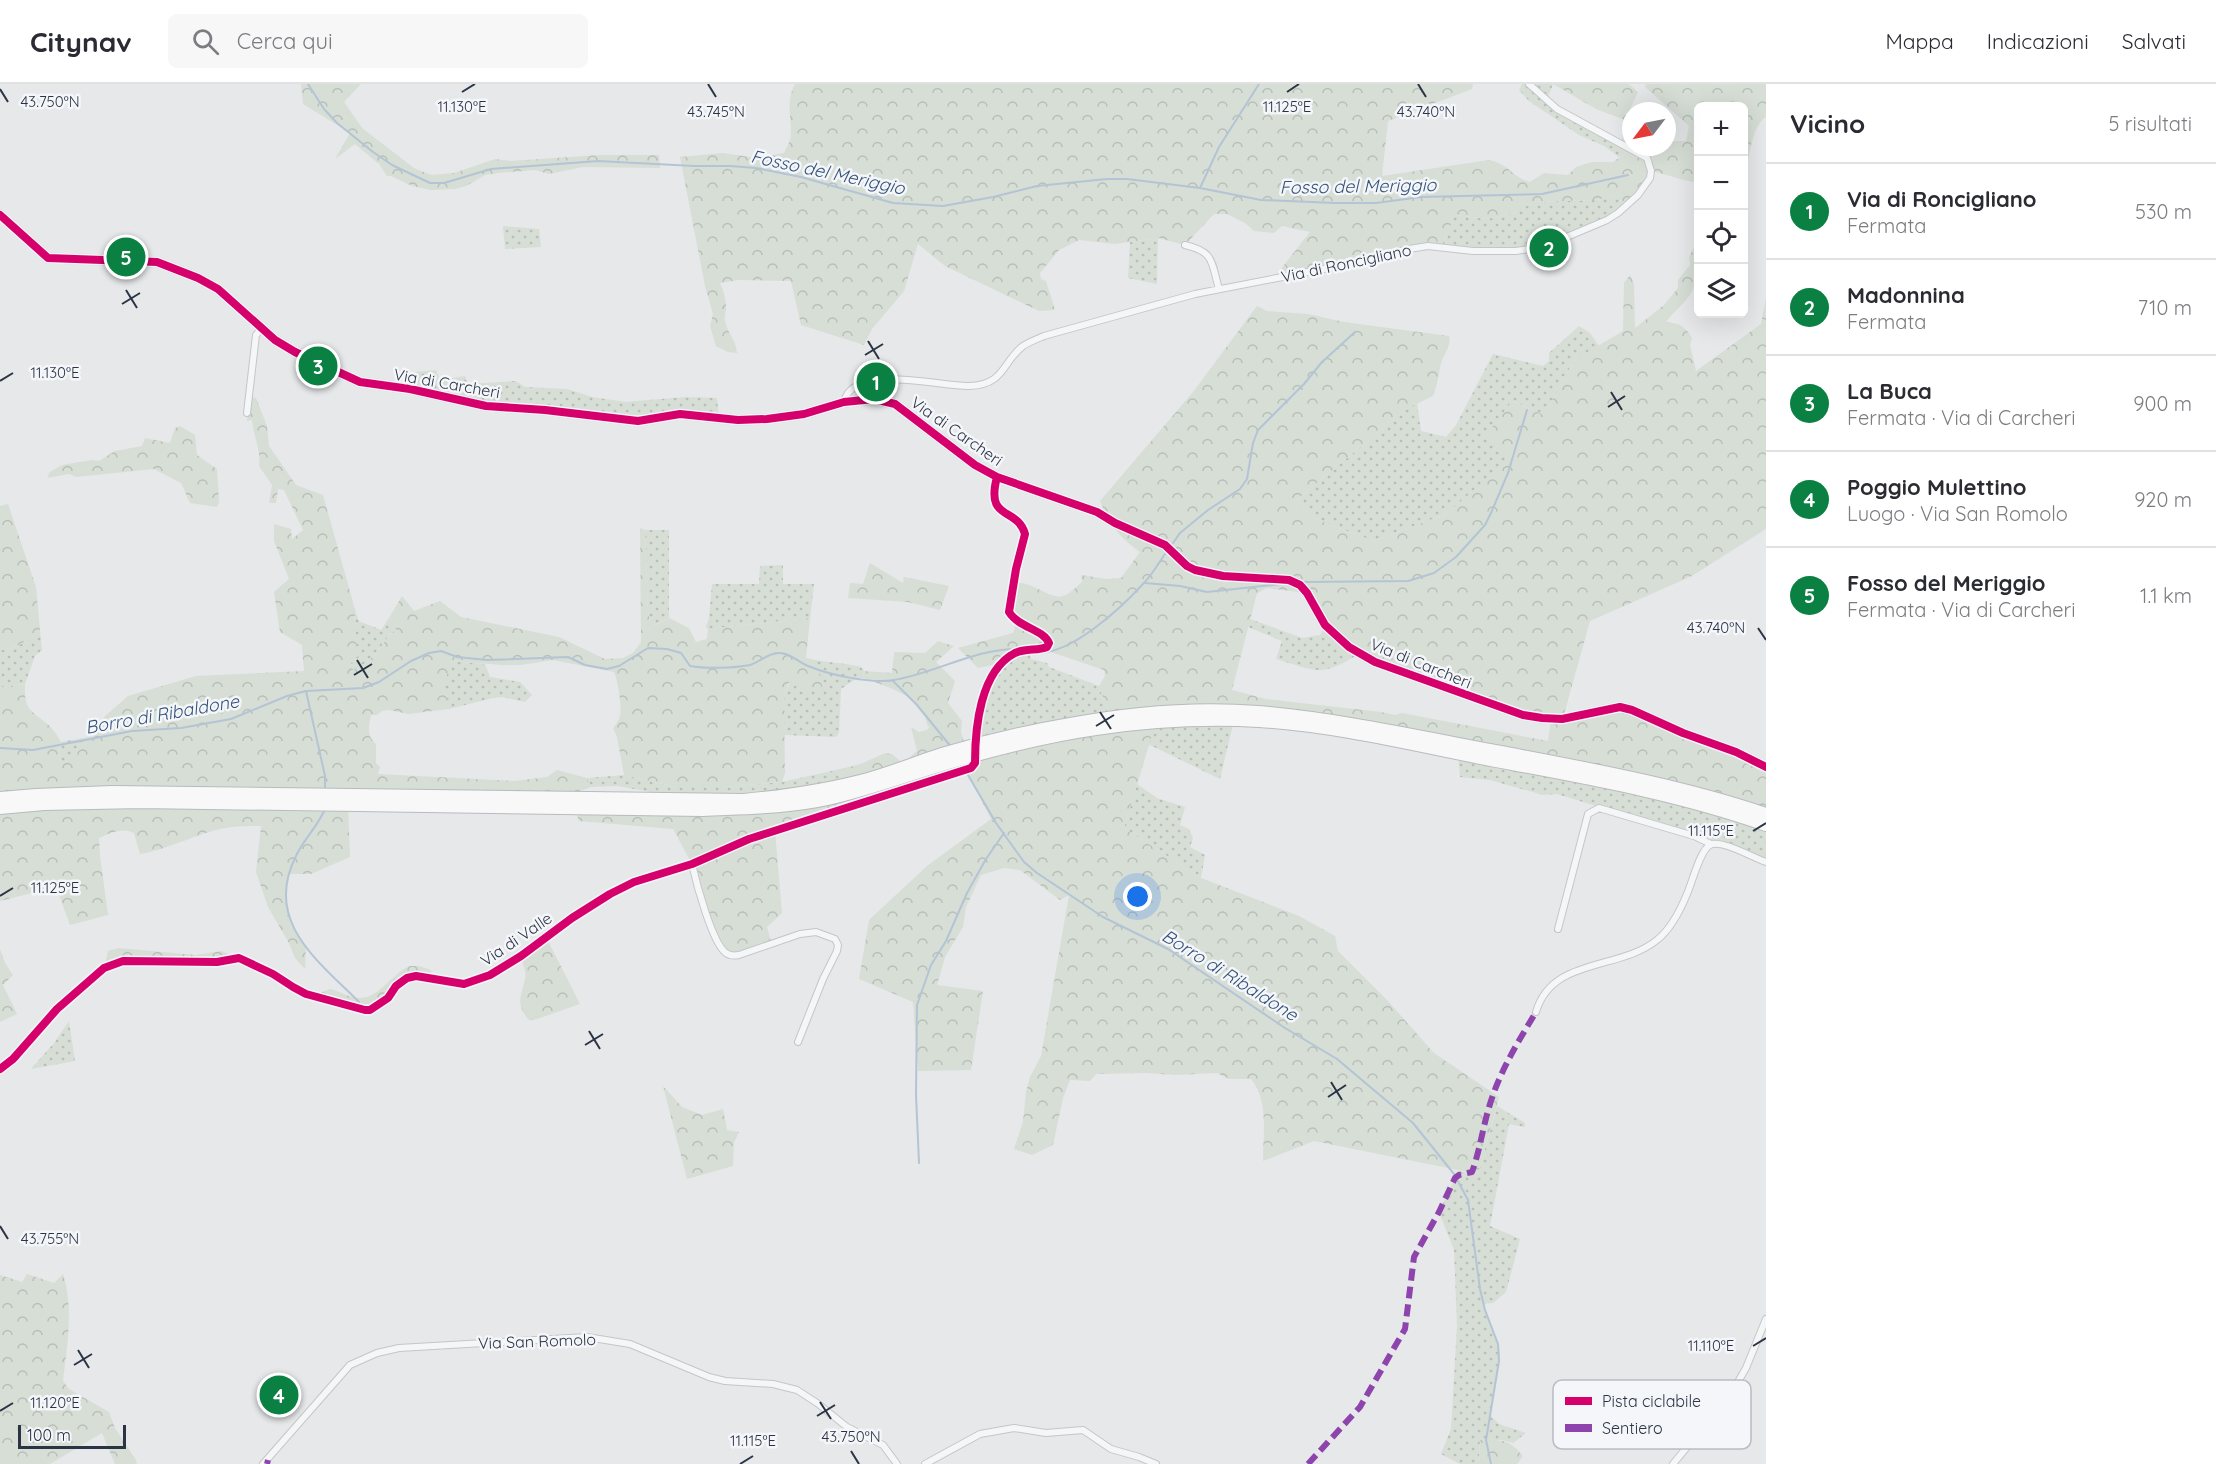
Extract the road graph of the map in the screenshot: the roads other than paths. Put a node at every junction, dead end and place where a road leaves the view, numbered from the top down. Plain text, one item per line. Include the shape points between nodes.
1 (1529, 84) edge
2 (0, 216) edge
3 (1185, 245) dead end
4 (1219, 289) junction
5 (262, 328) junction
6 (844, 402) junction
7 (247, 413) dead end
8 (997, 477) junction
9 (975, 735) dead end
10 (975, 763) dead end
11 (1766, 767) edge
12 (0, 798) edge
13 (0, 808) edge
14 (1766, 814) edge
15 (1766, 825) edge
16 (1711, 844) junction
17 (1766, 862) edge
18 (692, 864) junction
19 (1558, 929) dead end
20 (1536, 1012) dead end
21 (798, 1042) dead end
22 (0, 1069) edge
23 (1766, 1319) edge
24 (1739, 1380) edge
25 (1685, 1449) edge
26 (263, 1464) edge
27 (897, 1464) edge
28 (925, 1464) edge
29 (1155, 1464) edge
30 (1673, 1464) edge

1 - 4 street, Via di Roncigliano via 1557,109 1647,158 1650,178 1618,213 1529,250 1473,251 1428,246
2 - 5 street, Via di Carcheri via 48,258 157,262 198,278 218,289
3 - 4 street via 1203,249
4 - 6 street, Via di Roncigliano via 1044,336 1024,345 1000,375 980,385 866,381 851,389
5 - 6 street, Via di Carcheri via 275,340 349,379 486,406 638,421 680,414 738,420 804,414
5 - 7 street via 256,336
6 - 8 street, Via di Carcheri via 874,399 895,404 975,465
8 - 9 street via 994,502 1021,524 1026,534 1009,612 1023,626 1046,636 1049,643 1001,663 986,692
8 - 11 street, Via di Carcheri via 1097,512 1165,545 1195,570 1223,576 1289,580 1300,585 1325,625 1349,647 1413,677 1542,718 1620,707 1632,710
10 - 18 street, Via di Valle via 966,770 749,839
12 - 14 highway via 112,792 744,800 827,789 990,741 1065,725 1136,715 1222,711 1323,719 1440,741 1651,782
13 - 15 highway via 130,802 703,810 766,807 826,799 983,754 1071,734 1142,723 1234,720 1318,728 1595,779 1658,792
16 - 17 street
16 - 19 street via 1599,808 1592,810
16 - 20 street via 1702,853 1673,922 1659,939 1642,951 1560,977 1544,993
18 - 21 street via 715,939 733,956 800,934 816,932 836,939 837,951
18 - 22 street, Via di Valle via 634,882 610,894 490,975 464,984 407,978 388,998 369,1010 306,994 238,958 217,962 123,961 104,968 65,1001
23 - 24 street
25 - 30 street
26 - 27 street, Via San Romolo via 350,1365 377,1353 399,1348 587,1337 630,1344 709,1377 797,1390 847,1426 882,1445
28 - 29 street via 980,1434 1014,1428 1046,1433 1083,1430 1111,1449

